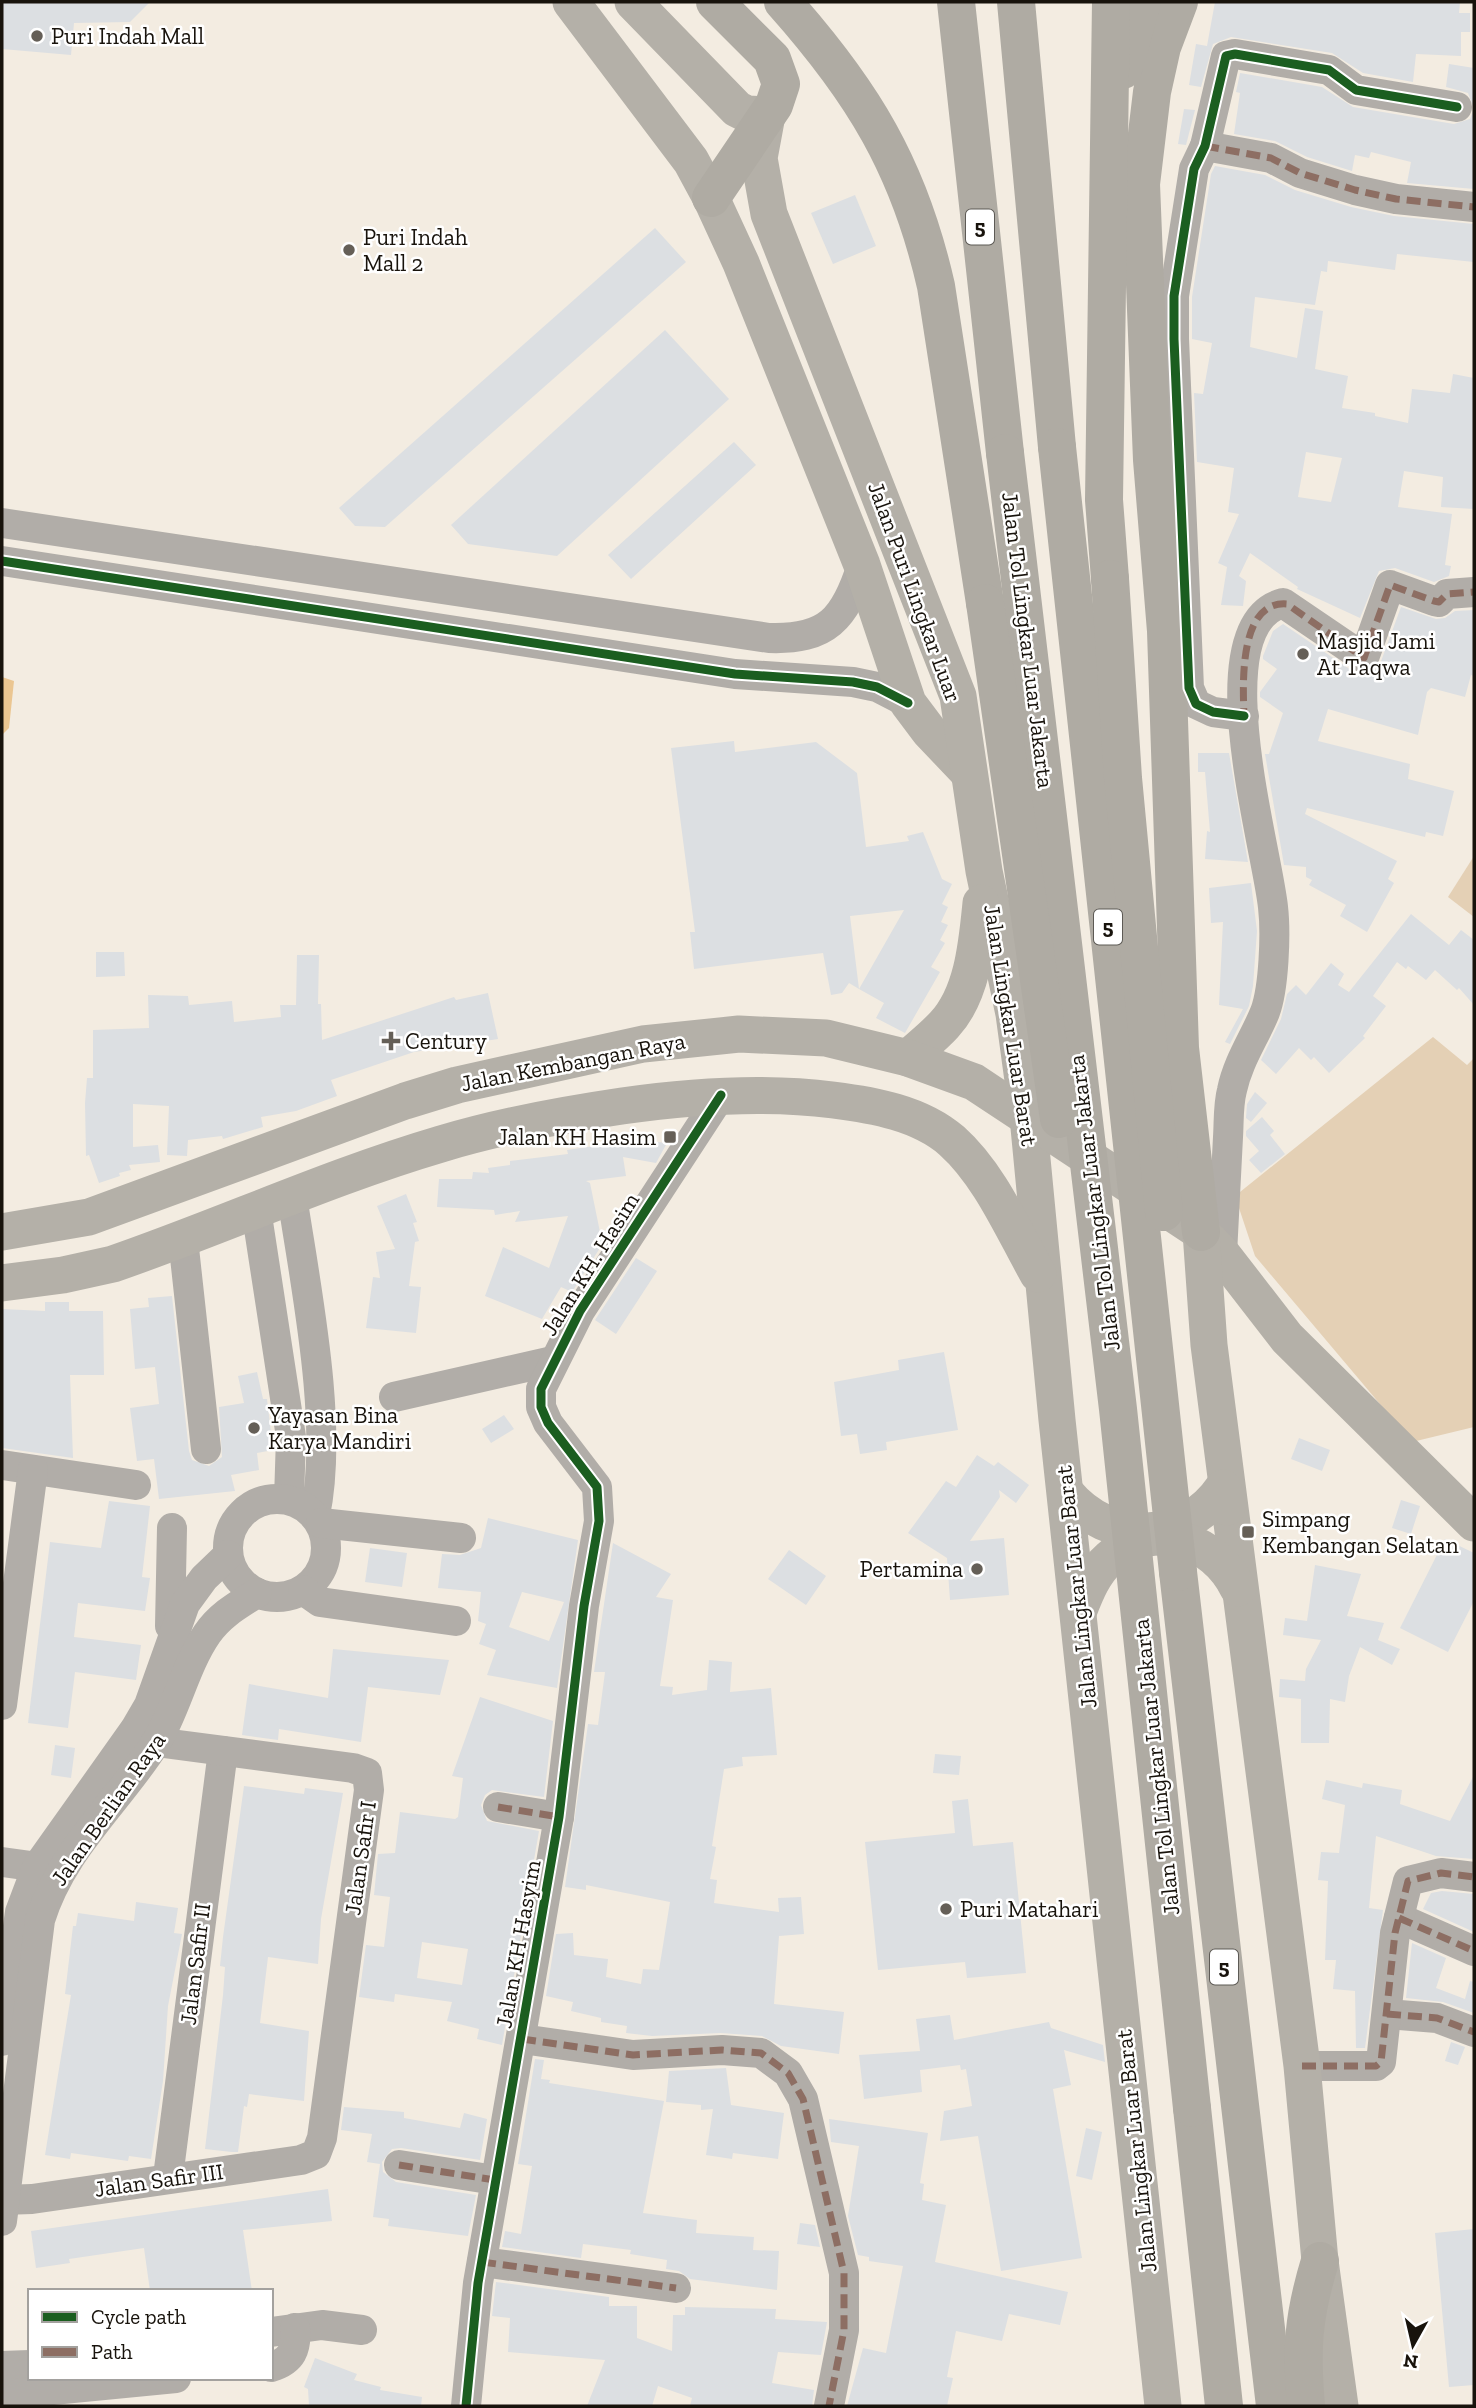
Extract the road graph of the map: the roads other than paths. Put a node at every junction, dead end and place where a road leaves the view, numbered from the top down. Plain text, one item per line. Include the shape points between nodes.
1 (571, 2) edge
2 (633, 2) edge
3 (715, 2) edge
4 (783, 2) edge
5 (956, 2) edge
6 (1016, 2) edge
7 (1111, 2) edge
8 (1142, 2) edge
9 (1179, 2) edge
10 (698, 72) junction
11 (1110, 99) junction
12 (651, 105) junction
13 (1457, 107) dead end
14 (767, 115) junction
15 (1205, 146) junction
16 (711, 198) junction
17 (1474, 207) edge
18 (2, 523) edge
19 (165, 548) junction
20 (2, 561) edge
21 (862, 565) junction
22 (160, 585) junction
23 (1474, 592) edge
24 (908, 703) junction
25 (1244, 716) junction
26 (968, 772) junction
27 (985, 871) junction
28 (691, 1038) junction
29 (908, 1058) junction
30 (723, 1095) junction
31 (1028, 1117) junction
32 (1075, 1149) junction
33 (1035, 1180) junction
34 (292, 1196) junction
35 (257, 1209) junction
36 (2, 1232) edge
37 (183, 1239) junction
38 (1212, 1243) junction
39 (2, 1283) edge
40 (1045, 1287) junction
41 (1287, 1338) junction
42 (1209, 1345) junction
43 (553, 1361) junction
44 (394, 1397) dead end
45 (1158, 1407) junction
46 (1118, 1409) junction
47 (206, 1449) dead end
48 (1223, 1463) junction
49 (2, 1465) edge
50 (33, 1470) junction
51 (1065, 1482) junction
52 (136, 1485) dead end
53 (597, 1487) joint
54 (289, 1499) junction
55 (1230, 1518) junction
56 (318, 1519) junction
57 (1474, 1523) edge
58 (172, 1528) dead end
59 (461, 1538) dead end
60 (228, 1555) junction
61 (1238, 1588) junction
62 (303, 1590) junction
63 (257, 1593) junction
64 (9, 1602) edge
65 (1079, 1610) junction
66 (456, 1621) dead end
67 (169, 1648) junction
68 (2, 1705) edge
69 (156, 1742) junction
70 (223, 1751) junction
71 (498, 1807) dead end
72 (559, 1817) junction
73 (2, 1862) edge
74 (49, 1868) junction
75 (1474, 1877) edge
76 (1399, 1918) junction
77 (1474, 1951) edge
78 (1387, 2014) junction
79 (1474, 2032) edge
80 (522, 2039) junction
81 (2, 2041) edge
82 (1302, 2066) junction
83 (316, 2154) joint
84 (399, 2165) dead end
85 (168, 2177) junction
86 (495, 2180) junction
87 (3, 2207) edge
88 (1320, 2261) junction
89 (482, 2262) junction
90 (676, 2288) dead end
91 (283, 2330) edge
92 (362, 2330) dead end
93 (28, 2365) edge
94 (2, 2366) edge
95 (273, 2366) edge
96 (170, 2380) edge
97 (125, 2395) edge
98 (2, 2396) edge
99 (466, 2406) edge
100 (829, 2406) edge
101 (1163, 2406) edge
102 (1224, 2406) edge
103 (1275, 2406) edge
104 (1306, 2406) edge
105 (1340, 2406) edge

1 - 12 main road, Jalan Puri Lingkar Luar
2 - 10 main road
3 - 14 highway via 779,72 779,95
4 - 46 highway, bridge via 873,118 925,237 939,300 985,603 1075,1227
5 - 46 highway, Jalan Tol Lingkar Luar Jakarta / 5, bridge
6 - 45 highway, Jalan Tol Lingkar Luar Jakarta / 5, bridge via 1057,447
7 - 11 highway
8 - 11 highway via 1127,63
9 - 38 highway via 1152,92 1141,184 1152,460 1166,631 1180,1048
10 - 12 main road
10 - 14 main road via 737,109
11 - 45 highway, bridge via 1104,500 1123,778 1164,1211
12 - 16 main road, Jalan Puri Lingkar Luar via 691,160
13 - 15 street via 1356,90 1329,70 1229,54
14 - 16 highway
14 - 26 main road, Jalan Puri Lingkar Luar via 760,159 769,214 958,696
15 - 17 street via 1271,158 1300,173 1355,190
15 - 25 street via 1194,169 1174,296 1189,688 1196,704 1213,712
16 - 21 main road, Jalan Puri Lingkar Luar
18 - 19 street
19 - 21 street via 793,639 814,634 844,611
19 - 22 street
20 - 22 street
21 - 24 main road, Jalan Puri Lingkar Luar
22 - 24 street via 735,674 853,682 877,687
23 - 25 street via 1447,594 1439,602 1390,585 1364,658 1287,604 1278,604 1264,612 1249,636 1243,656
24 - 26 main road, Jalan Puri Lingkar Luar
25 - 38 street via 1273,908 1273,939 1266,1010 1239,1063 1231,1092
26 - 27 main road, Jalan Lingkar Luar Barat
27 - 29 main road via 977,947 963,995 946,1023
27 - 31 main road, Jalan Lingkar Luar Barat via 1014,1014
28 - 29 main road, Jalan Kembangan Raya via 739,1034 825,1038
28 - 30 main road via 724,1053 732,1069 730,1086
28 - 36 main road, Jalan Kembangan Raya via 643,1044 457,1085 89,1217
29 - 31 main road, Jalan Kembangan Raya via 974,1082
30 - 34 main road via 539,1119 441,1143
30 - 40 main road via 815,1097 863,1104 914,1118 951,1140 971,1163
30 - 43 street, Jalan KH. Hasim via 580,1311
31 - 32 main road, Jalan Kembangan Raya
31 - 33 main road, Jalan Lingkar Luar Barat
32 - 33 main road via 1054,1156
32 - 38 main road, Jalan Kembangan Raya
33 - 40 main road, Jalan Lingkar Luar Barat
34 - 35 main road
34 - 56 street via 320,1424
35 - 37 main road
35 - 54 street via 291,1437
37 - 39 main road via 113,1264
37 - 47 street
38 - 41 main road, Jalan Kembangan Raya
38 - 42 main road
40 - 51 main road, Jalan Lingkar Luar Barat
41 - 42 main road via 1245,1320 1231,1324
41 - 57 main road
42 - 48 main road
43 - 44 street
43 - 53 street, Jalan KH. Hasim via 541,1389 541,1407
45 - 103 highway, Jalan Tol Lingkar Luar Jakarta / 5, bridge
46 - 102 highway, Jalan Tol Lingkar Luar Jakarta / 5, bridge
48 - 51 main road via 1207,1487 1164,1513 1138,1515 1093,1505
48 - 55 main road
49 - 50 street
50 - 52 street
50 - 64 street
51 - 55 main road via 1094,1519 1115,1528 1163,1531 1185,1523 1223,1488
51 - 65 main road, Jalan Lingkar Luar Barat
53 - 72 street, Jalan KH Hasyim via 599,1521
54 - 56 street
54 - 60 street via 251,1505 228,1536
55 - 61 main road
56 - 59 street
56 - 62 street via 326,1535 326,1560
58 - 67 street
60 - 63 street via 233,1571
60 - 67 street, Jalan Berlian Raya via 185,1604
61 - 65 main road via 1221,1561 1195,1544 1148,1538 1107,1560
61 - 82 main road
62 - 63 street via 273,1597
62 - 66 street via 320,1602
63 - 69 street, Jalan Berlian Raya via 227,1611 207,1634
64 - 68 street
65 - 101 main road, Jalan Lingkar Luar Barat
67 - 74 street, Jalan Berlian Raya via 149,1704
69 - 70 street, Jalan Safir I
69 - 74 street, Jalan Berlian Raya
70 - 83 street, Jalan Safir I via 367,1773 369,1790 323,2138
70 - 85 street, Jalan Safir II
71 - 72 street
72 - 80 street, Jalan KH Hasyim
73 - 74 street
74 - 81 street, Jalan Berlian Raya via 20,1912
74 - 87 street, Jalan Berlian Raya
75 - 76 street via 1441,1873 1408,1881
76 - 77 street
76 - 78 street
78 - 79 street via 1437,2018
78 - 82 street via 1383,2055 1376,2066
80 - 86 street, Jalan KH Hasyim
80 - 100 street via 633,2055 722,2050 761,2053 788,2073 803,2099 844,2273 844,2330
82 - 88 main road
83 - 85 street, Jalan Safir III via 301,2160
84 - 86 street
85 - 87 street, Jalan Safir III
86 - 89 street, Jalan KH Hasyim
88 - 104 highway via 1303,2334
88 - 105 main road
89 - 90 street
89 - 99 street, Jalan KH Hasyim
91 - 92 street via 322,2325
91 - 95 street via 293,2354
93 - 94 street
96 - 97 street
97 - 98 street

